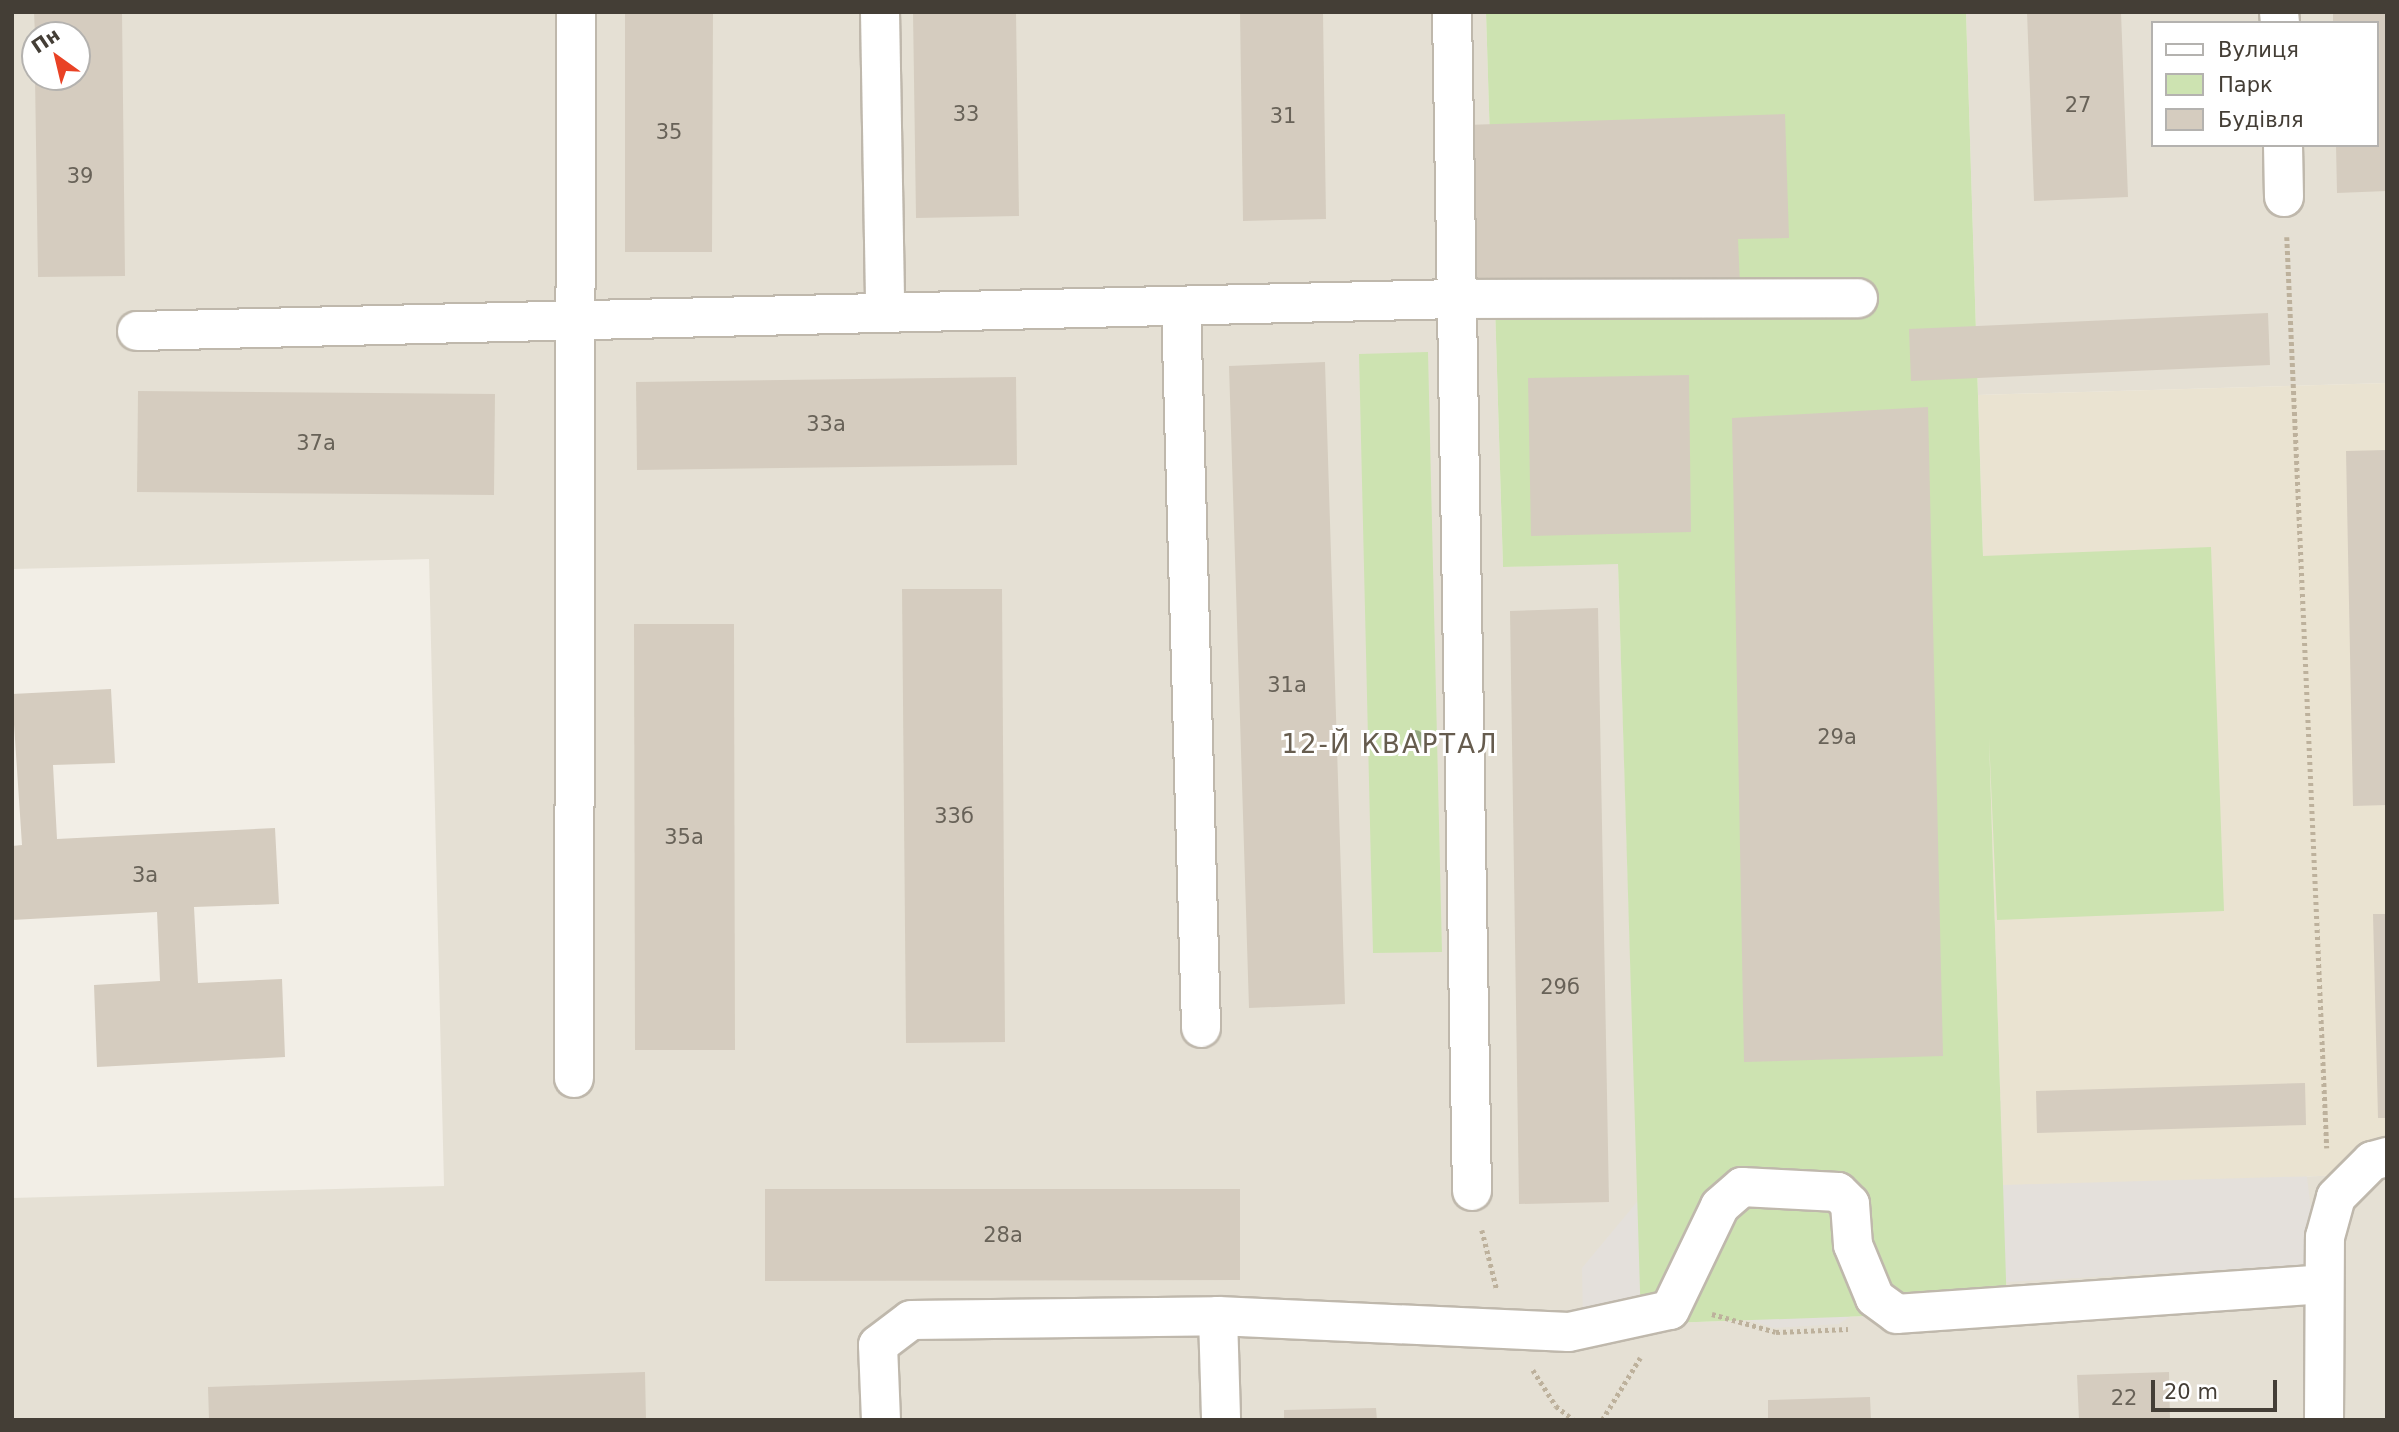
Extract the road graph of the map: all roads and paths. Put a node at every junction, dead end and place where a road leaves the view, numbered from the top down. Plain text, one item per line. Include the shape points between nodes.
1 (576, 12) edge
2 (880, 12) edge
3 (1452, 12) edge
4 (2283, 147) edge
5 (2284, 197) joint
6 (1858, 298) dead end
7 (1452, 299) junction
8 (1181, 306) junction
9 (885, 310) junction
10 (576, 319) junction
11 (137, 331) dead end
12 (1201, 1028) dead end
13 (574, 1078) dead end
14 (2387, 1157) edge
15 (1472, 1191) dead end
16 (2336, 1197) junction
17 (2323, 1284) junction
18 (1670, 1310) junction
19 (1897, 1314) junction
20 (1218, 1315) junction
21 (881, 1420) edge
22 (1221, 1420) edge
23 (1602, 1420) edge
24 (2324, 1420) edge

1 - 10 lane
2 - 9 lane
3 - 7 lane
4 - 5 lane
5 - 16 path via 2323,1123
6 - 7 lane
7 - 8 lane
7 - 15 lane
8 - 9 lane
8 - 12 lane
9 - 10 lane
10 - 11 lane
10 - 13 lane
14 - 16 lane via 2372,1161
16 - 17 lane via 2325,1237
17 - 19 lane
17 - 24 lane
18 - 19 path via 1693,1308 1776,1332 1870,1328
18 - 19 lane via 1720,1206 1742,1187 1838,1192 1850,1205 1853,1245 1875,1298
18 - 20 lane via 1569,1332
18 - 23 path
20 - 21 lane via 911,1320 878,1345
20 - 22 lane

